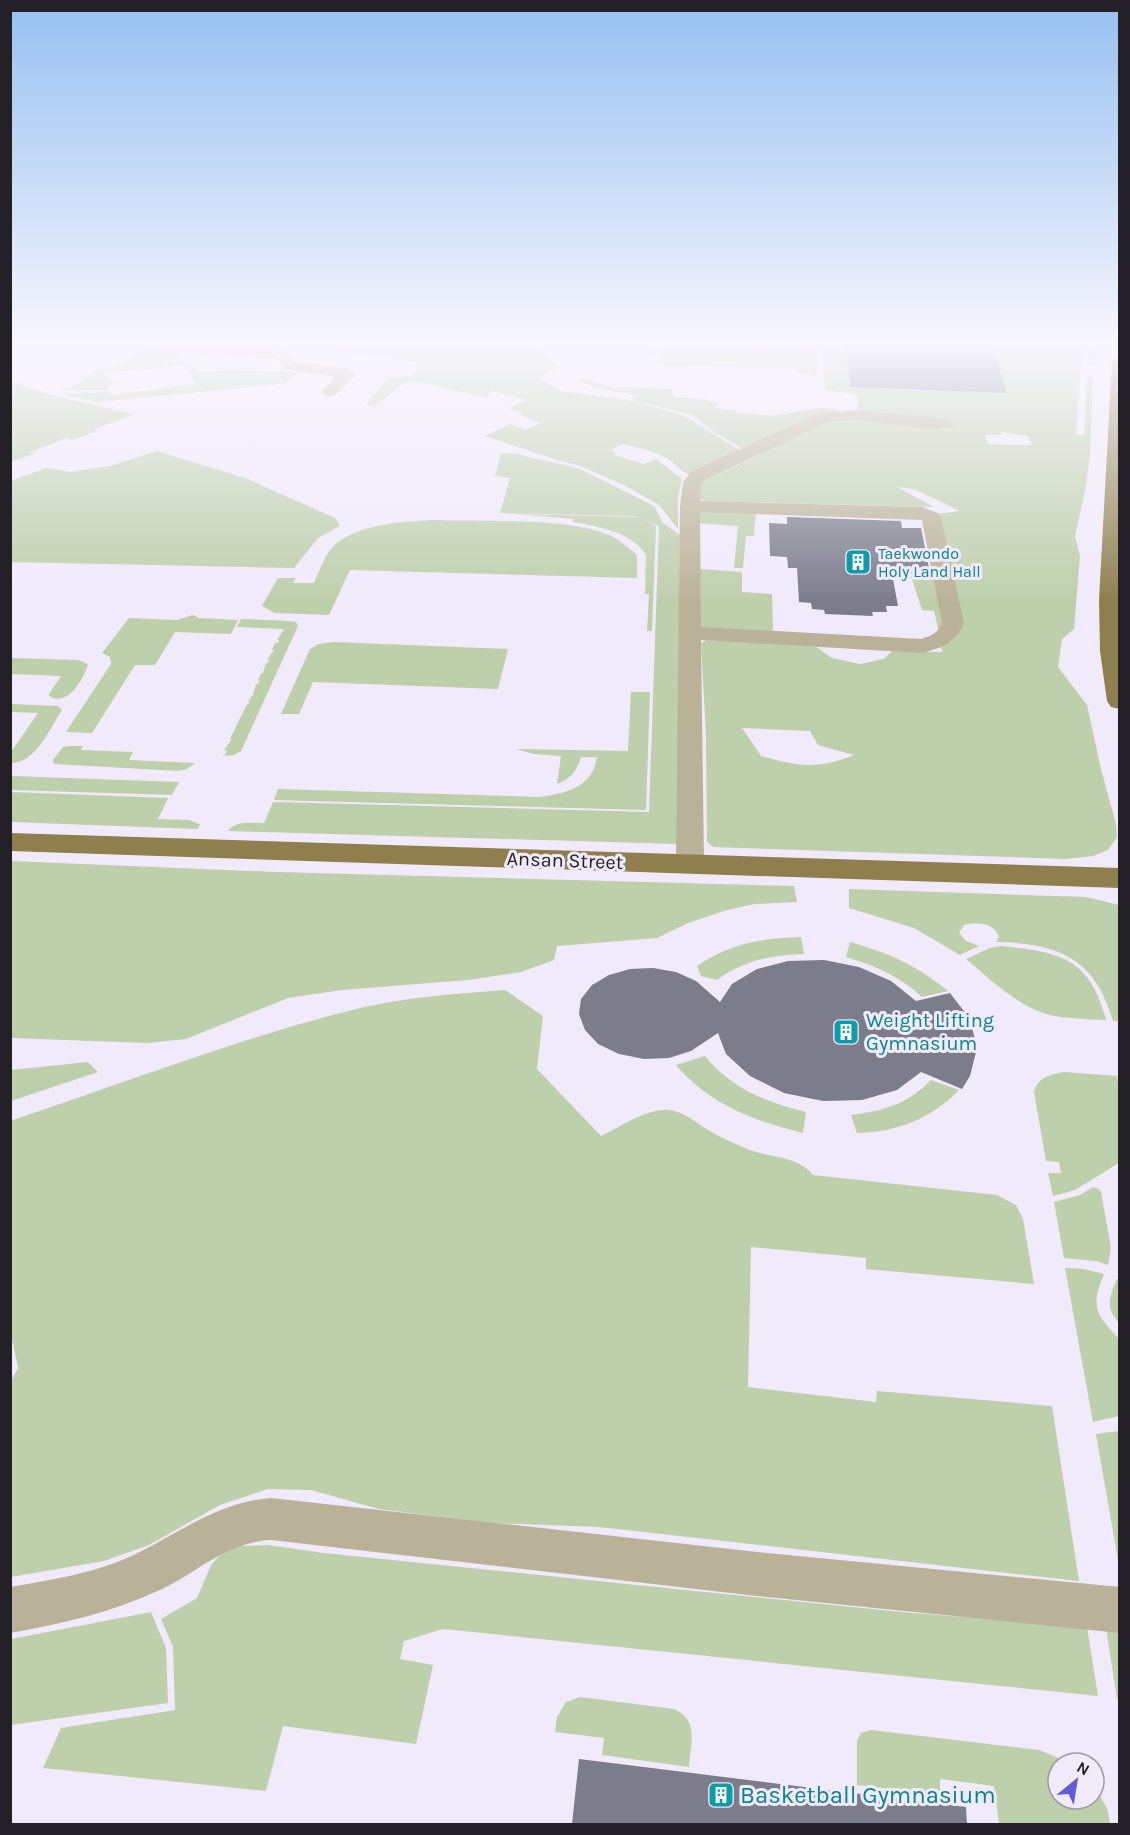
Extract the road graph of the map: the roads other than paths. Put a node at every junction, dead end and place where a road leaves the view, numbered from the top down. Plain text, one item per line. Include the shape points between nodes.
1 (795, 431) edge
2 (1117, 431) edge
3 (690, 506) junction
4 (691, 633) junction
5 (1119, 701) edge
6 (10, 842) edge
7 (690, 864) junction
8 (1119, 878) edge
9 (10, 1610) edge
10 (1119, 1610) edge

1 - 3 street via 698,476 692,482
2 - 5 main road via 1110,613
3 - 4 street
3 - 4 street via 922,513 931,517 953,623 942,640 922,646 882,644 871,657 856,659 829,651 825,640
4 - 7 street
6 - 7 main road, Ansan Street
7 - 8 main road, Ansan Street
9 - 10 street via 81,1597 141,1575 229,1526 253,1518

